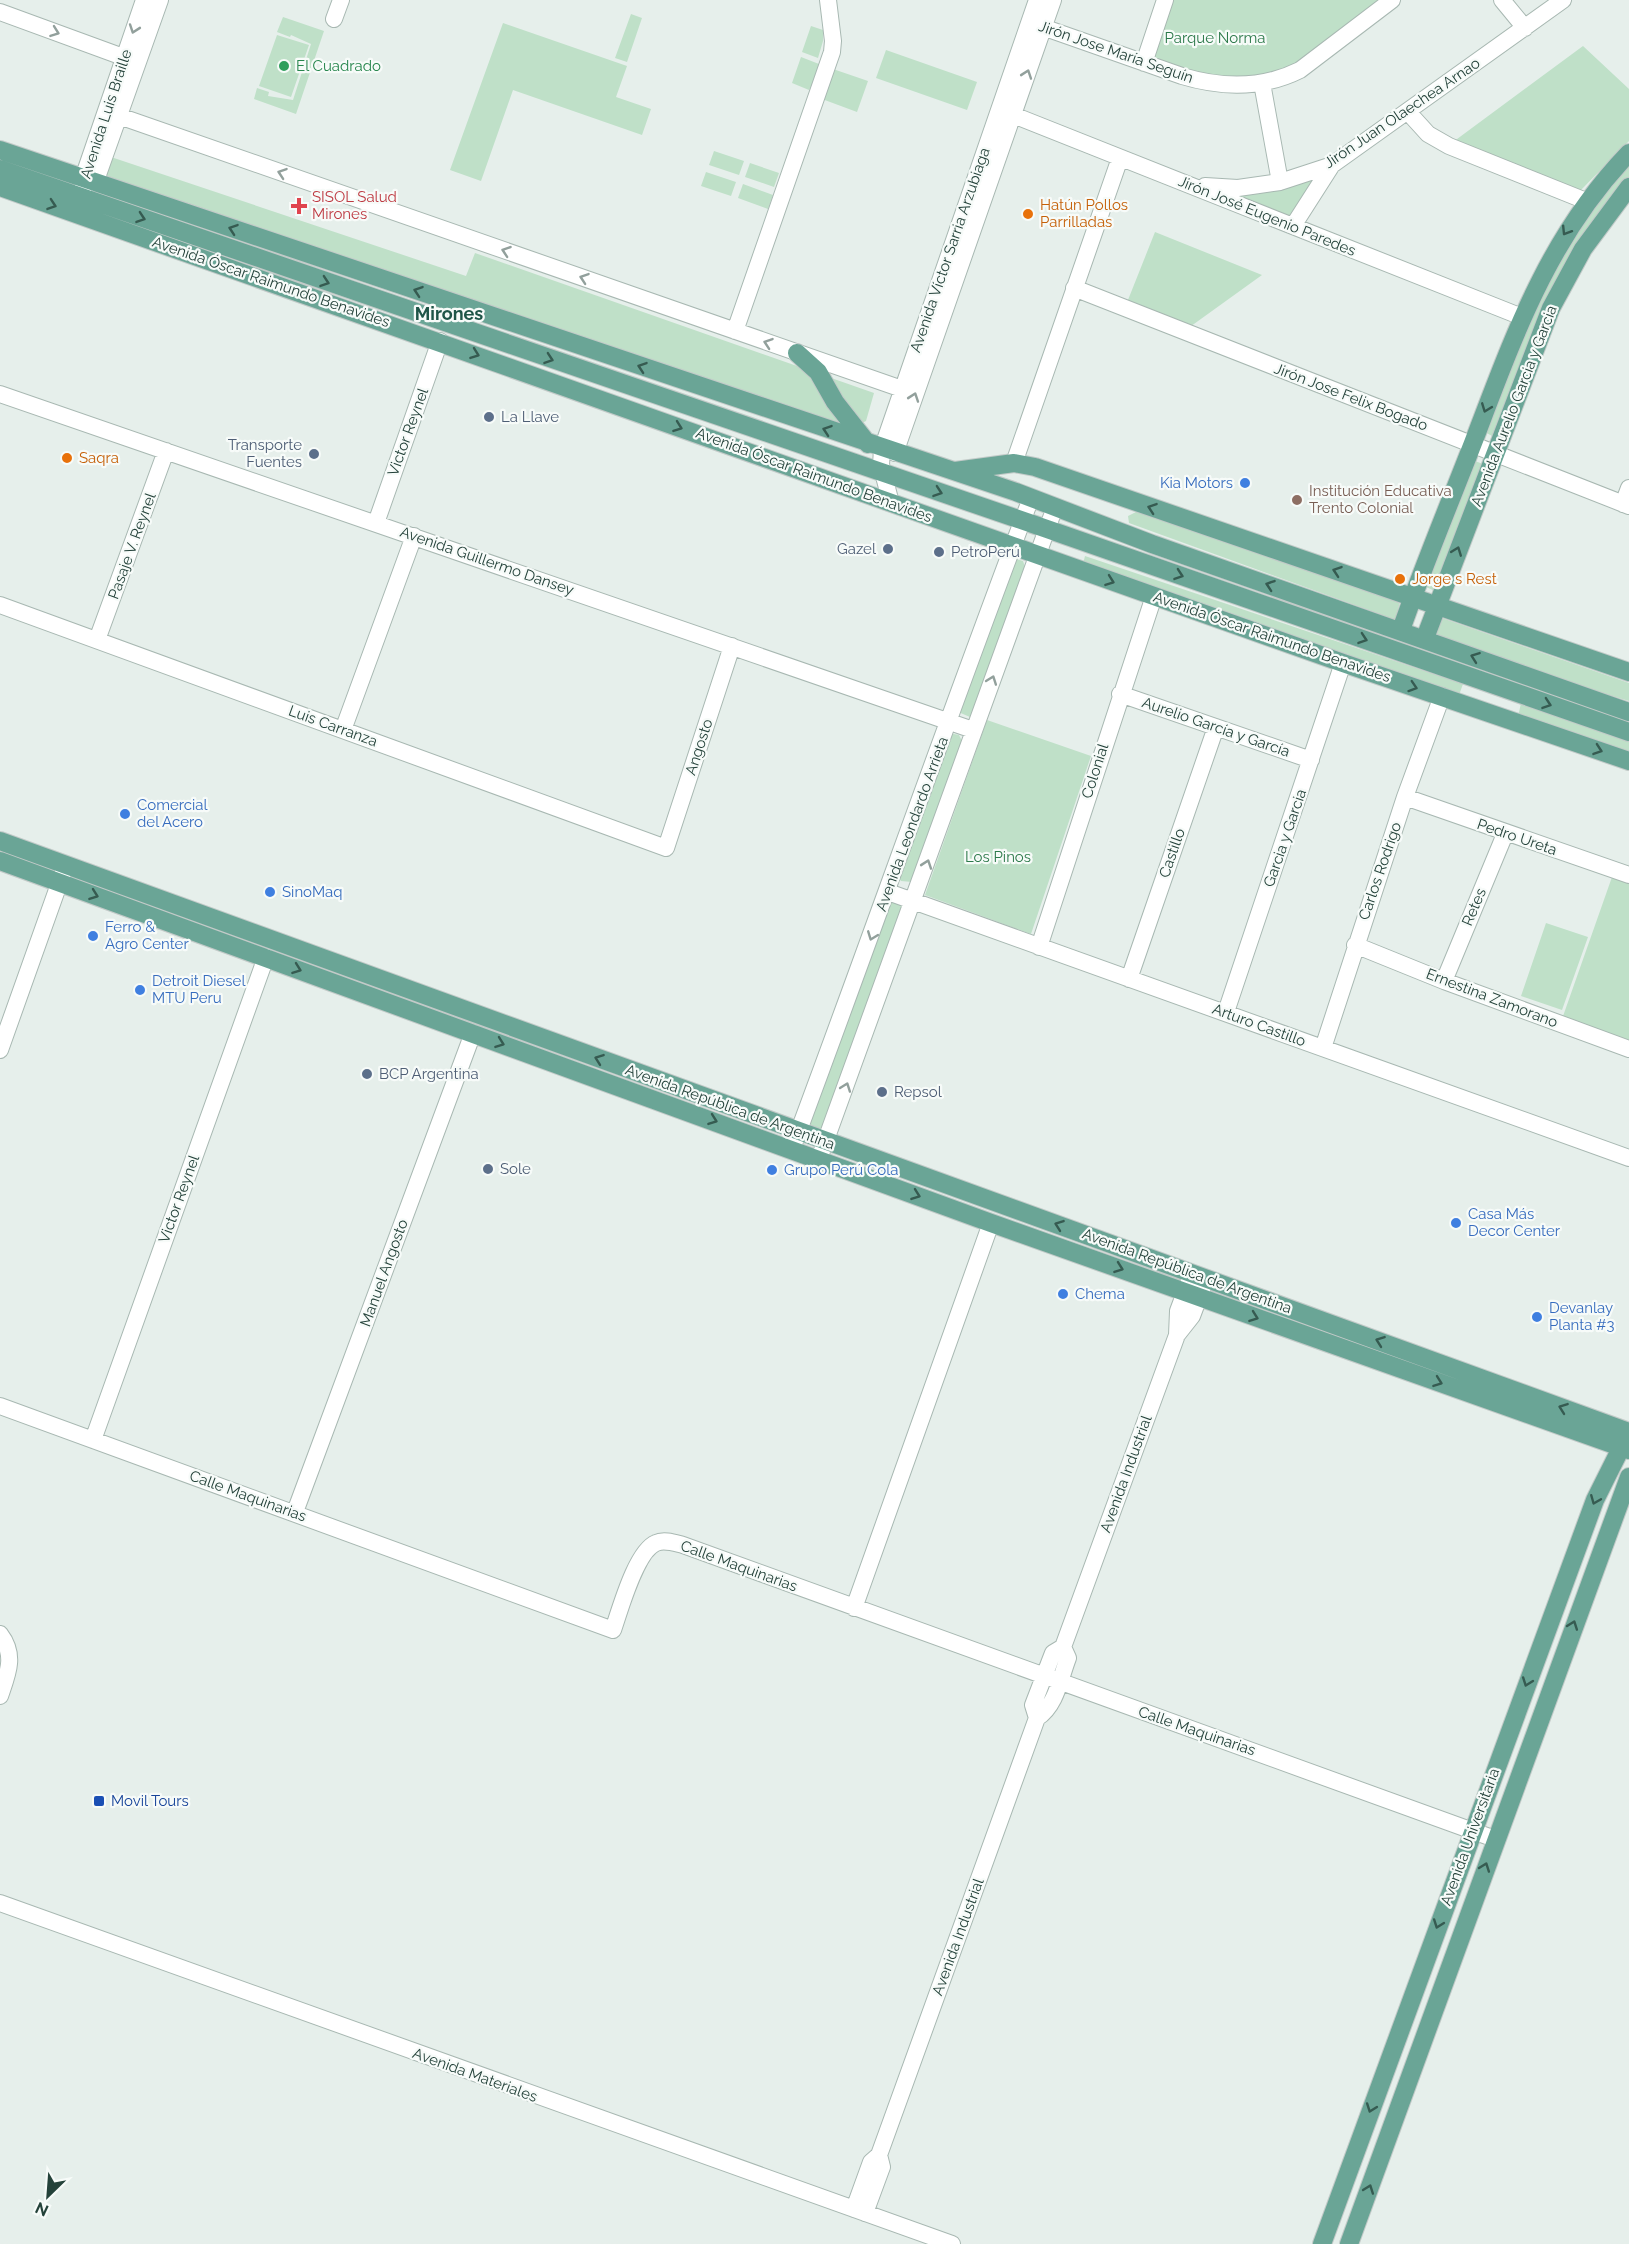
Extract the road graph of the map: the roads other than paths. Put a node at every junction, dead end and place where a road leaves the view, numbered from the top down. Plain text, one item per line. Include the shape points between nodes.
1 (144, 0) edge
2 (160, 0) edge
3 (340, 0) edge
4 (828, 0) edge
5 (1037, 0) edge
6 (1053, 0) edge
7 (1165, 0) edge
8 (1392, 0) edge
9 (1502, 0) edge
10 (1563, 0) edge
11 (0, 12) edge
12 (334, 19) dead end
13 (1036, 25) junction
14 (1525, 28) junction
15 (131, 60) junction
16 (1144, 63) junction
17 (1262, 83) junction
18 (1408, 112) junction
19 (1013, 115) junction
20 (119, 116) junction
21 (0, 150) edge
22 (1629, 153) edge
23 (1120, 158) junction
24 (1332, 165) junction
25 (0, 170) edge
26 (89, 180) junction
27 (1280, 182) junction
28 (1189, 185) junction
29 (0, 187) edge
30 (1629, 187) edge
31 (85, 199) junction
32 (1586, 201) junction
33 (103, 223) junction
34 (1293, 226) junction
35 (1074, 288) junction
36 (1522, 317) junction
37 (735, 331) junction
38 (440, 341) junction
39 (797, 353) junction
40 (902, 390) junction
41 (0, 394) edge
42 (721, 418) junction
43 (1472, 445) junction
44 (882, 448) junction
45 (166, 451) junction
46 (1494, 453) junction
47 (1014, 463) junction
48 (785, 465) junction
49 (954, 472) junction
50 (883, 473) junction
51 (1030, 498) junction
52 (1627, 500) edge
53 (891, 502) junction
54 (1055, 507) junction
55 (1022, 520) junction
56 (375, 523) junction
57 (1047, 529) junction
58 (414, 536) junction
59 (1012, 545) junction
60 (1038, 555) junction
61 (1154, 596) junction
62 (1412, 597) junction
63 (0, 605) edge
64 (1437, 606) junction
65 (1401, 630) junction
66 (1425, 639) junction
67 (98, 640) junction
68 (732, 646) junction
69 (1343, 663) junction
70 (1629, 672) edge
71 (1120, 694) junction
72 (1442, 696) junction
73 (1629, 712) edge
74 (949, 722) junction
75 (1216, 727) junction
76 (344, 730) junction
77 (973, 730) junction
78 (1629, 732) edge
79 (1311, 760) junction
80 (1629, 761) edge
81 (1405, 797) junction
82 (1505, 834) junction
83 (0, 841) edge
84 (666, 848) joint
85 (0, 861) edge
86 (62, 874) junction
87 (1629, 875) edge
88 (888, 892) junction
89 (914, 902) junction
90 (1355, 945) junction
91 (1039, 947) junction
92 (266, 957) junction
93 (1129, 979) junction
94 (1444, 981) junction
95 (1226, 1012) junction
96 (473, 1033) junction
97 (1323, 1048) junction
98 (1629, 1048) edge
99 (0, 1050) edge
100 (795, 1140) junction
101 (822, 1150) junction
102 (1629, 1158) edge
103 (991, 1223) junction
104 (1199, 1275) junction
105 (1192, 1294) junction
106 (0, 1406) edge
107 (93, 1440) junction
108 (1627, 1441) edge
109 (1629, 1477) edge
110 (295, 1512) junction
111 (854, 1608) junction
112 (0, 1634) edge
113 (1051, 1679) junction
114 (0, 1696) edge
115 (1472, 1831) junction
116 (1495, 1839) junction
117 (0, 1904) edge
118 (1407, 2011) junction
119 (1430, 2019) junction
120 (859, 2211) junction
121 (952, 2244) edge
122 (1322, 2244) edge
123 (1349, 2244) edge

1 -> 15 street, Avenida Luis Braille
2 - 15 street, Avenida Luis Braille
3 - 12 street
4 - 37 street via 832,52
5 - 13 street, Avenida Víctor Sarria Arzubiaga
6 - 13 street, Avenida Víctor Sarria Arzubiaga
7 - 16 street
8 - 17 street, Jirón Jose María Seguín via 1314,62 1285,78
9 - 14 street
10 - 14 street, Jirón Juan Olaechea Arnao
11 -> 15 street
13 - 16 street, Jirón Jose María Seguín
19 -> 13 street, Avenida Víctor Sarria Arzubiaga
13 - 40 street, Avenida Víctor Sarria Arzubiaga
14 - 18 street, Jirón Juan Olaechea Arnao
15 - 20 street, Avenida Luis Braille
15 - 26 street, Avenida Luis Braille
16 - 17 street, Jirón Jose María Seguín via 1207,83
17 - 27 street
18 - 24 street, Jirón Juan Olaechea Arnao
18 - 32 street via 1428,134 1449,146
19 - 23 street, Jirón José Eugenio Paredes
44 -> 19 street, Avenida Víctor Sarria Arzubiaga
20 - 26 street, Avenida Luis Braille
37 -> 20 street
21 - 26 main road
22 - 32 main road, Avenida Aurelio Garcia y Garcia
23 - 28 street, Jirón José Eugenio Paredes
23 - 35 street
24 - 27 street, Jirón Juan Olaechea Arnao
24 - 34 street
25 - 31 main road, Avenida Óscar Raimundo Benavides
26 - 31 street, Avenida Luis Braille
44 -> 26 main road
27 - 28 street, Jirón Juan Olaechea Arnao via 1238,188
28 - 34 street, Jirón José Eugenio Paredes
29 -> 33 main road, Avenida Óscar Raimundo Benavides
30 - 46 main road, Avenida Aurelio Garcia y Garcia via 1569,273
31 - 33 street, Avenida Luis Braille
31 -> 42 main road, Avenida Óscar Raimundo Benavides
32 -> 36 main road, Avenida Aurelio Garcia y Garcia via 1551,258
33 - 38 main road, Avenida Óscar Raimundo Benavides
34 - 36 street, Jirón José Eugenio Paredes
35 - 43 street, Jirón Jose Felix Bogado
35 - 47 street
36 -> 43 main road, Avenida Aurelio Garcia y Garcia
39 -> 37 street
38 -> 48 main road, Avenida Óscar Raimundo Benavides
38 - 56 street, Victor Reynel
39 - 40 street
39 - 44 main road via 818,372 835,402
40 - 44 street, Avenida Víctor Sarria Arzubiaga
41 - 45 street, Avenida Guillermo Dansey
42 - 48 main road
42 - 50 main road, Avenida Óscar Raimundo Benavides
43 - 46 street, Jirón Jose Felix Bogado
43 - 62 main road, Avenida Aurelio Garcia y Garcia
44 - 49 main road
44 - 50 street, Avenida Víctor Sarria Arzubiaga
45 - 56 street, Avenida Guillermo Dansey
45 - 67 street, Pasaje V. Reynel
46 - 52 street, Jirón Jose Felix Bogado
64 -> 46 main road, Avenida Aurelio Garcia y Garcia
47 - 49 main road
62 -> 47 main road
48 - 53 main road, Avenida Óscar Raimundo Benavides
49 - 51 main road
50 - 53 street, Avenida Víctor Sarria Arzubiaga
50 -> 55 main road, Avenida Óscar Raimundo Benavides
51 - 54 main road
51 - 55 street, Avenida Leondardo Arrieta
53 - 59 main road, Avenida Óscar Raimundo Benavides
54 - 57 street, Avenida Leondardo Arrieta
65 -> 54 main road
55 - 57 main road, Avenida Óscar Raimundo Benavides
55 - 59 street, Avenida Leondardo Arrieta
56 - 58 street, Avenida Guillermo Dansey
57 - 60 street, Avenida Leondardo Arrieta
57 -> 78 main road, Avenida Óscar Raimundo Benavides
58 - 68 street, Avenida Guillermo Dansey
58 - 76 street
59 - 60 main road, Avenida Óscar Raimundo Benavides
59 - 74 street, Avenida Leondardo Arrieta
60 -> 61 main road, Avenida Óscar Raimundo Benavides
77 -> 60 street, Avenida Leondardo Arrieta
61 - 69 main road, Avenida Óscar Raimundo Benavides
61 - 71 street, Colonial
62 - 64 main road
62 - 65 main road, Avenida Aurelio Garcia y Garcia
63 - 67 street, Luis Carranza
64 - 66 main road, Avenida Aurelio Garcia y Garcia
64 - 70 main road
65 - 66 main road
73 -> 66 main road
67 - 76 street, Luis Carranza
68 - 74 street, Avenida Guillermo Dansey
68 - 84 street, Angosto
69 -> 72 main road, Avenida Óscar Raimundo Benavides
69 - 79 street, Garcia y Garcia
71 - 75 street, Aurelio García y García
71 - 91 street, Colonial
72 -> 80 main road, Avenida Óscar Raimundo Benavides
72 - 81 street, Carlos Rodrigo
74 - 77 street, Avenida Guillermo Dansey
74 - 88 street, Avenida Leondardo Arrieta
75 - 79 street, Aurelio García y García
75 - 93 street, Castillo
76 - 84 street, Luis Carranza
89 -> 77 street, Avenida Leondardo Arrieta
79 - 95 street, Garcia y Garcia
81 - 82 street, Pedro Ureta
81 - 90 street, Carlos Rodrigo
82 - 87 street, Pedro Ureta
82 - 94 street, Retes
83 - 86 main road, Avenida República de Argentina
85 - 86 main road, Avenida República de Argentina
86 -> 92 main road, Avenida República de Argentina
86 - 99 street
100 -> 86 main road, Avenida República de Argentina
88 - 89 street, Arturo Castillo
88 -> 100 street, Avenida Leondardo Arrieta
89 - 91 street, Arturo Castillo
101 -> 89 street, Avenida Leondardo Arrieta
90 - 94 street, Ernestina Zamorano
90 - 97 street, Carlos Rodrigo
91 - 93 street, Arturo Castillo
92 -> 96 main road, Avenida República de Argentina
92 - 107 street, Victor Reynel
93 - 95 street, Arturo Castillo
94 - 98 street, Ernestina Zamorano
95 - 97 street, Arturo Castillo
96 -> 100 main road, Avenida República de Argentina
96 - 110 street, Manuel Angosto
97 - 102 street, Arturo Castillo
100 - 101 main road, Avenida República de Argentina
101 -> 103 main road, Avenida República de Argentina
104 -> 101 main road, Avenida República de Argentina
103 -> 105 main road, Avenida República de Argentina
103 - 111 street
104 - 105 street, Avenida Industrial
108 -> 104 main road, Avenida República de Argentina
105 -> 108 main road, Avenida República de Argentina
105 - 113 street, Avenida Industrial via 1176,1323 1177,1335 1063,1647 1068,1658
106 - 107 street, Calle Maquinarias
107 - 110 street, Calle Maquinarias
108 -> 115 main road, Avenida Universitaria via 1595,1500
116 -> 109 main road, Avenida Universitaria
110 - 111 street, Calle Maquinarias via 613,1630 645,1551 668,1541
111 - 113 street, Calle Maquinarias
112 - 114 street via 8,1644 11,1659
113 - 115 street, Calle Maquinarias
113 - 120 street, Avenida Industrial via 1048,1711 1037,1718 879,2155 871,2162
115 - 116 street, Calle Maquinarias
115 -> 118 main road, Avenida Universitaria
119 -> 116 main road, Avenida Universitaria
117 - 120 street, Avenida Materiales
118 - 119 main road
118 -> 122 main road, Avenida Universitaria
123 -> 119 main road, Avenida Universitaria
120 - 121 street, Avenida Materiales

